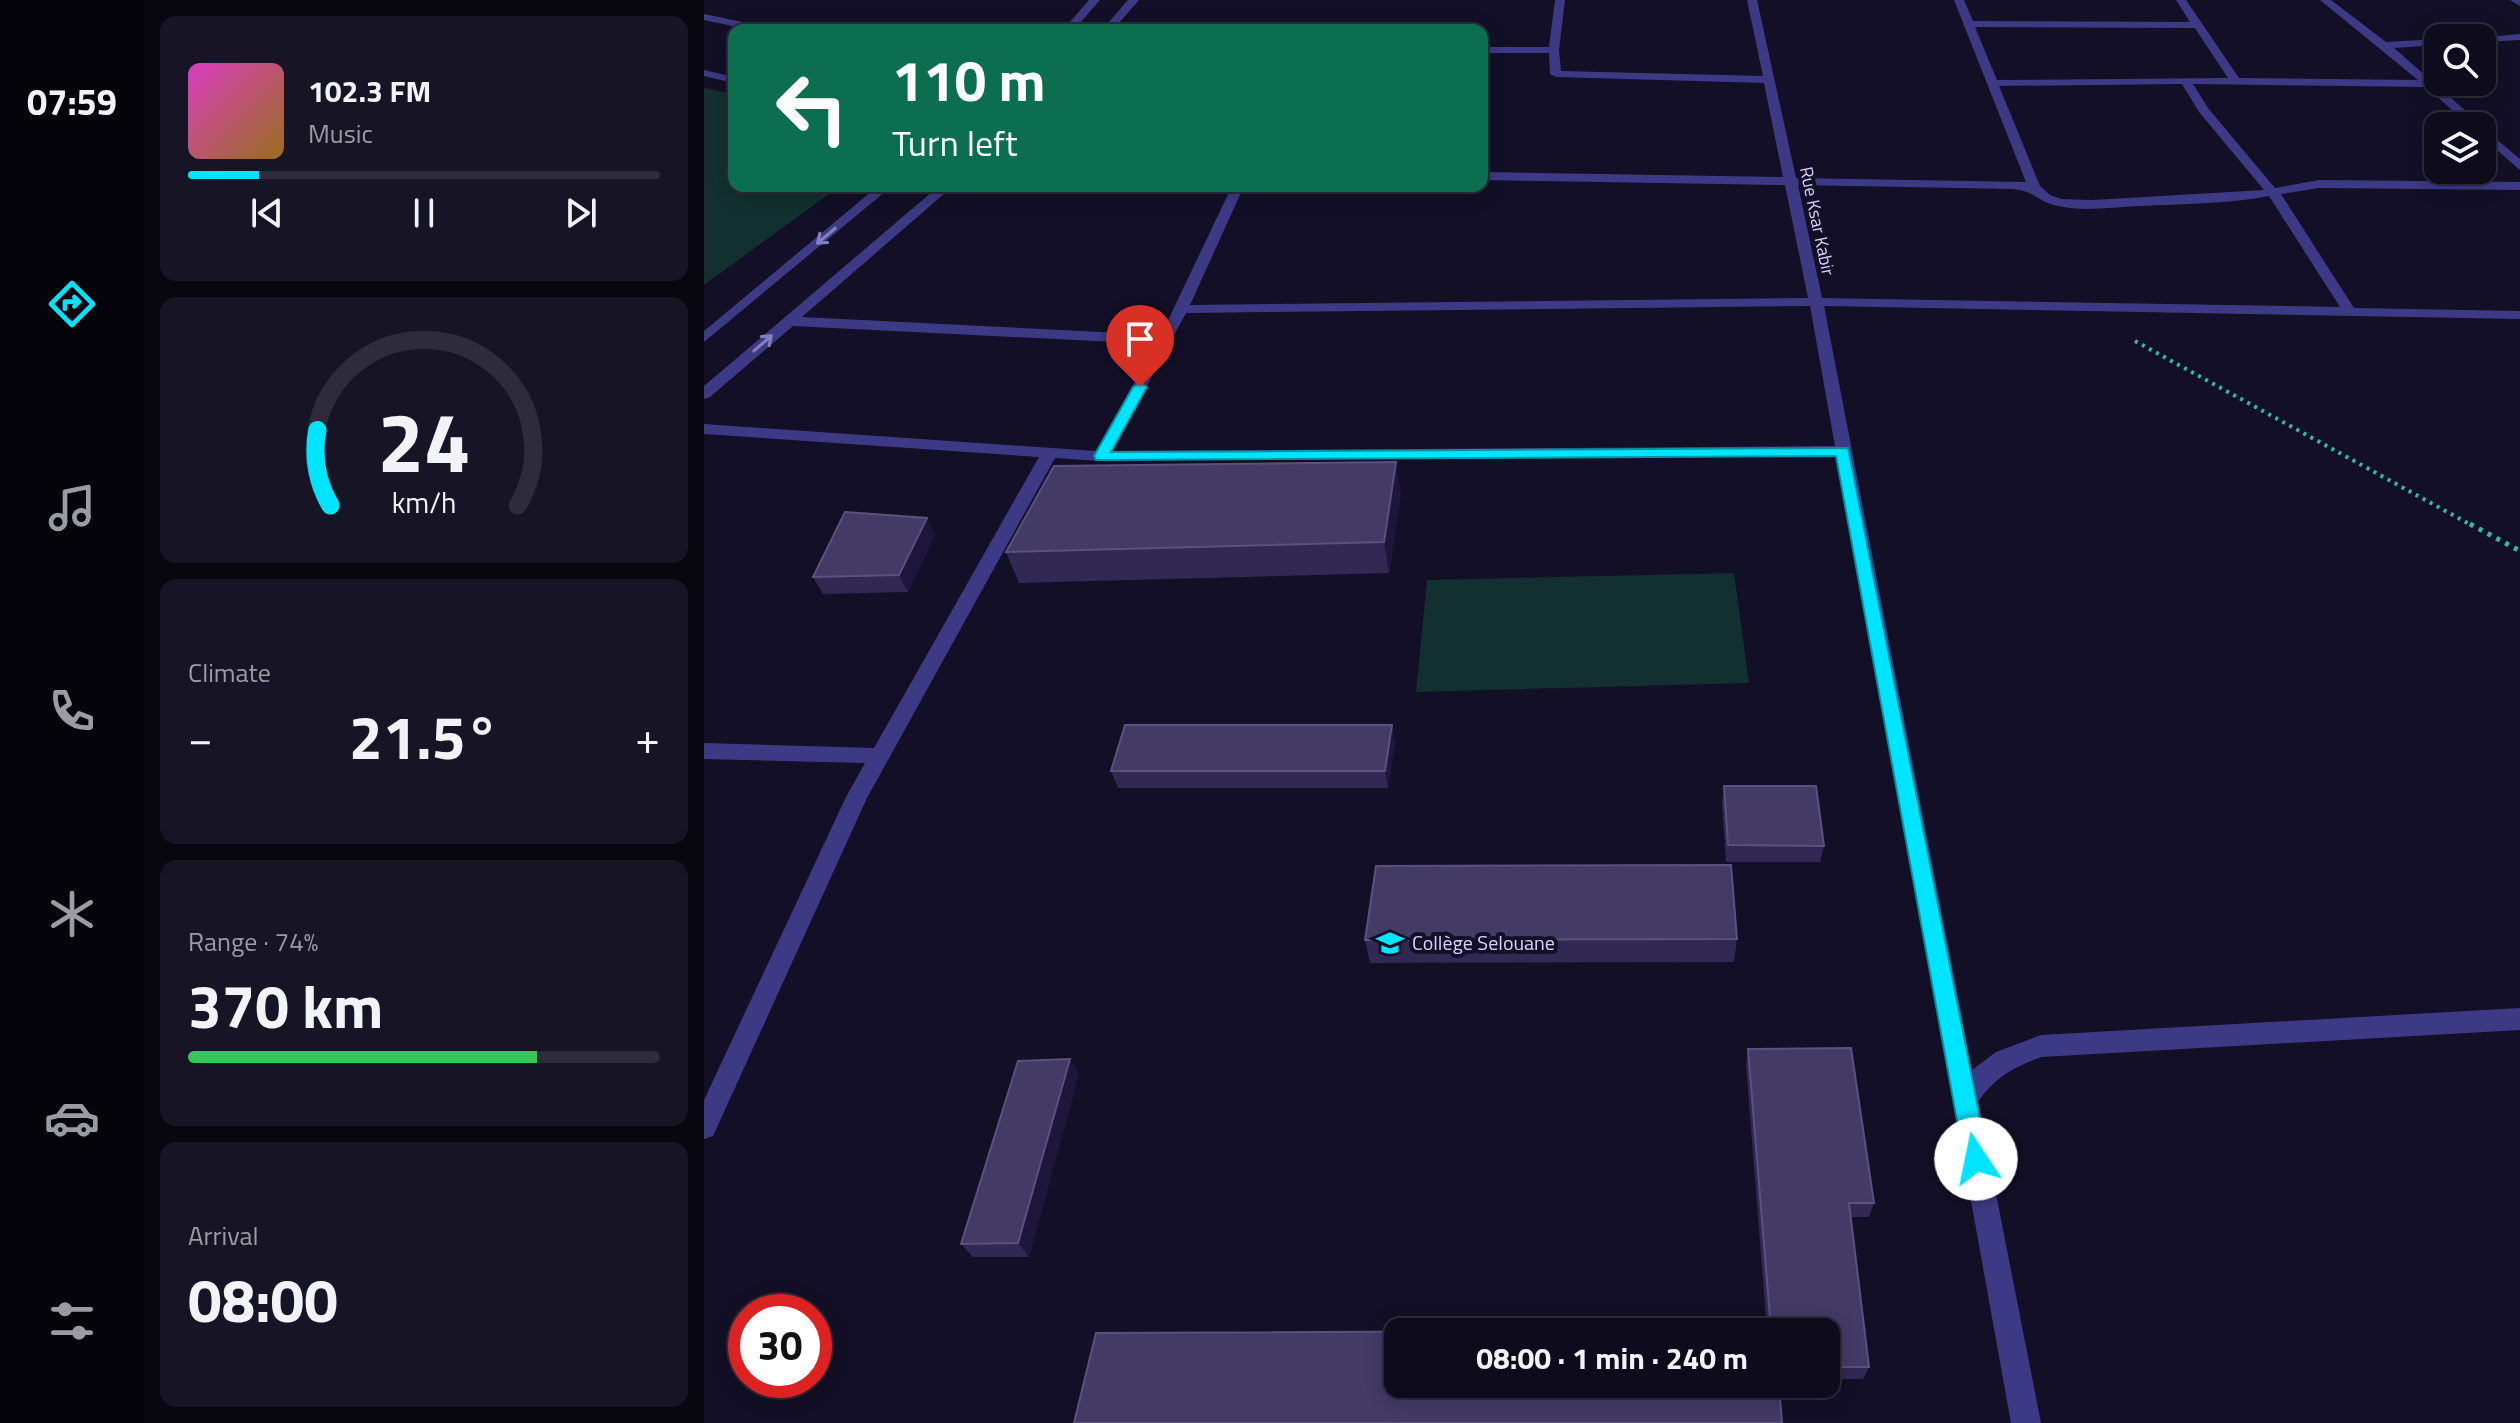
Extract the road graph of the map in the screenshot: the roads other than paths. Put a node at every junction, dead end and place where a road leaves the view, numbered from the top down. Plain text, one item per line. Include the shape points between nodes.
1 (1095, 0) edge
2 (1134, 0) edge
3 (1560, 0) edge
4 (1752, 0) edge
5 (1959, 0) edge
6 (2181, 0) edge
7 (2325, 0) edge
8 (2515, 0) edge
9 (2520, 3) edge
10 (704, 17) edge
11 (738, 24) edge
12 (1073, 24) edge
13 (1112, 24) edge
14 (1970, 24) junction
15 (2200, 25) junction
16 (2520, 37) edge
17 (2496, 38) edge
18 (2424, 43) edge
19 (2384, 45) junction
20 (1488, 50) edge
21 (1554, 50) junction
22 (704, 73) edge
23 (2424, 78) edge
24 (728, 79) edge
25 (1768, 80) junction
26 (2186, 81) junction
27 (1993, 83) junction
28 (2237, 83) junction
29 (2424, 84) edge
30 (2444, 96) edge
31 (2462, 112) edge
32 (2496, 142) edge
33 (2514, 155) edge
34 (2520, 166) edge
35 (1488, 176) edge
36 (1789, 179) junction
37 (2520, 186) edge
38 (2034, 187) junction
39 (879, 192) edge
40 (940, 192) edge
41 (1235, 192) edge
42 (2274, 194) junction
43 (1816, 302) junction
44 (1181, 309) junction
45 (2351, 314) junction
46 (2520, 315) edge
47 (788, 321) junction
48 (704, 338) edge
49 (1166, 340) junction
50 (704, 394) edge
51 (704, 429) edge
52 (1843, 451) junction
53 (1048, 455) junction
54 (1101, 456) junction
55 (704, 751) edge
56 (880, 756) junction
57 (2520, 1019) edge
58 (1965, 1100) junction
59 (704, 1127) edge
60 (2026, 1423) edge

1 - 12 street
2 - 13 street
3 - 21 street
4 - 25 street, Rue Ksar Kabir
5 - 14 street
6 - 15 street
7 - 19 street
8 - 9 street
10 - 11 street
14 - 15 street
14 - 27 street
15 - 28 street
16 - 17 street
18 - 19 street
19 - 23 street
20 - 21 street
21 - 25 street via 1554,71 1563,76
22 - 24 street
25 - 36 street, Rue Ksar Kabir
26 - 27 street
26 - 28 street
26 - 42 street via 2203,110
27 - 38 street
28 - 29 street
30 - 31 street
32 - 33 street
33 - 34 street
35 - 36 street
36 - 38 street
36 - 43 street, Rue Ksar Kabir
37 - 42 street via 2319,184
38 - 42 street via 2060,203
39 -> 48 street
40 - 47 street
41 - 44 street
42 - 45 street
43 - 44 street
43 - 45 street
43 - 52 street, Rue Ksar Kabir
44 - 49 street
45 - 46 street
47 - 49 street
50 -> 47 street
49 - 54 street
51 - 53 street
52 - 54 street
52 - 58 street, Rue Ksar Kabir
53 - 54 street
53 - 56 street
55 - 56 street
56 - 59 street
57 - 58 street via 2041,1046 1984,1071
58 - 60 street, Rue Ksar Kabir

